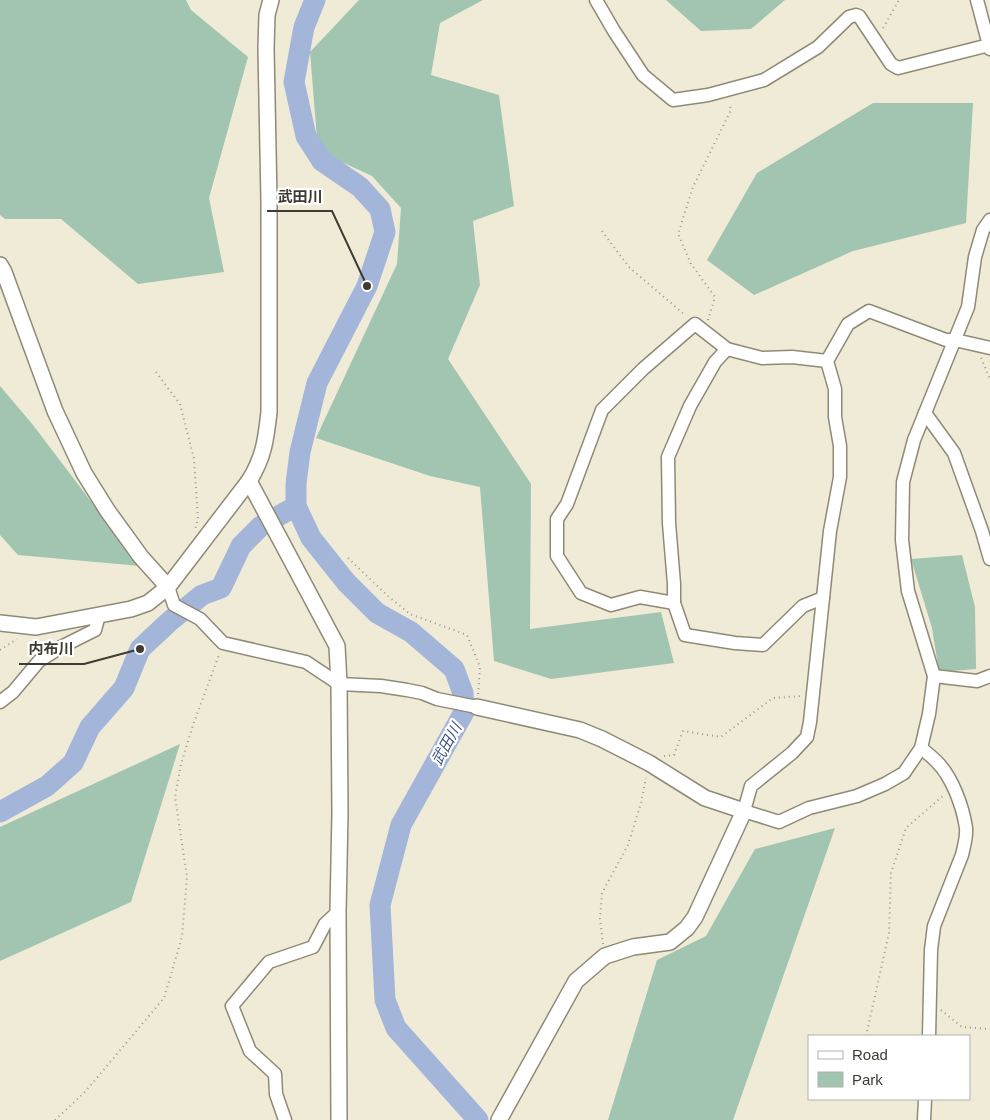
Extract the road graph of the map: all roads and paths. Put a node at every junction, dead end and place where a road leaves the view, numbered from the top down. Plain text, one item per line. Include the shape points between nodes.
1 (271, 0) edge
2 (596, 0) edge
3 (899, 0) edge
4 (977, 0) edge
5 (875, 41) junction
6 (989, 47) edge
7 (726, 90) junction
8 (990, 220) edge
9 (602, 231) dead end
10 (0, 265) edge
11 (700, 328) junction
12 (955, 340) junction
13 (975, 344) junction
14 (990, 348) edge
15 (727, 349) junction
16 (826, 361) junction
17 (156, 372) dead end
18 (990, 379) edge
19 (925, 413) junction
20 (252, 487) junction
21 (192, 537) dead end
22 (348, 558) dead end
23 (990, 559) edge
24 (168, 587) junction
25 (823, 598) junction
26 (674, 603) junction
27 (99, 615) junction
28 (0, 623) edge
29 (223, 643) junction
30 (934, 676) junction
31 (990, 676) edge
32 (339, 684) junction
33 (813, 695) junction
34 (0, 702) edge
35 (477, 707) junction
36 (921, 748) junction
37 (649, 763) junction
38 (954, 787) junction
39 (744, 811) junction
40 (338, 912) junction
41 (605, 956) junction
42 (930, 1001) junction
43 (990, 1029) edge
44 (866, 1035) edge
45 (928, 1035) edge
46 (925, 1100) edge
47 (56, 1120) edge
48 (285, 1120) edge
49 (339, 1120) edge
50 (499, 1120) edge
51 (924, 1120) edge

1 - 20 street via 266,48 270,201 269,412 263,455
2 - 7 street via 643,74 673,100
3 - 5 path
4 - 6 street
5 - 6 street via 891,64 898,68
5 - 7 street via 859,16 849,17 818,47 783,70 764,80
7 - 11 path via 731,110 693,187 678,234 691,264 715,296
8 - 12 street via 983,230 975,257 968,307
9 - 11 path via 629,268
10 - 24 street via 56,411 84,473 140,557
11 - 15 street
11 - 26 street via 643,369 602,410 566,504 557,519 557,556 581,593 611,605 640,597
12 - 13 street
12 - 16 street via 946,340 869,311 848,324
12 - 19 street
13 - 14 street
13 - 18 path
15 - 16 street via 762,358 792,356
15 - 26 street via 715,362 695,397 668,457
16 - 25 street via 835,389 840,477
17 - 21 path via 180,404 194,459 198,519
19 - 23 street via 954,453
19 - 30 street via 914,440 904,482 902,540 908,591
20 - 24 street
20 - 32 street via 337,646
22 - 35 path via 410,614 467,635 480,667
24 - 27 street via 148,603
24 - 29 street via 174,604 200,619
25 - 26 street via 803,606 763,645 686,635
25 - 33 street
27 - 28 street via 36,627
27 - 34 street via 95,630 39,662
29 - 32 street via 306,662
29 - 47 path via 193,725 175,797 186,877 182,936 164,998 85,1092
30 - 31 street via 977,681
30 - 36 street
32 - 35 street via 381,686
32 - 40 street
33 - 37 path via 773,698 721,737 684,731 674,755 651,757
33 - 39 street via 807,737 752,786
35 - 37 street via 580,730
36 - 38 street via 938,762
36 - 39 street via 904,773 857,796 809,808 778,822
37 - 39 street via 705,798
37 - 41 path via 628,845 602,893 600,920
38 - 42 street via 966,828 965,844 934,926 930,950
38 - 44 path via 906,828 891,873 889,933
39 - 41 street via 696,917 687,928 670,942 634,947
40 - 48 street via 326,924 313,947 269,962 232,1006 250,1051 276,1074 276,1094
40 - 49 street
41 - 50 street via 576,982
42 - 43 path via 962,1027
42 - 45 street
46 - 51 street

